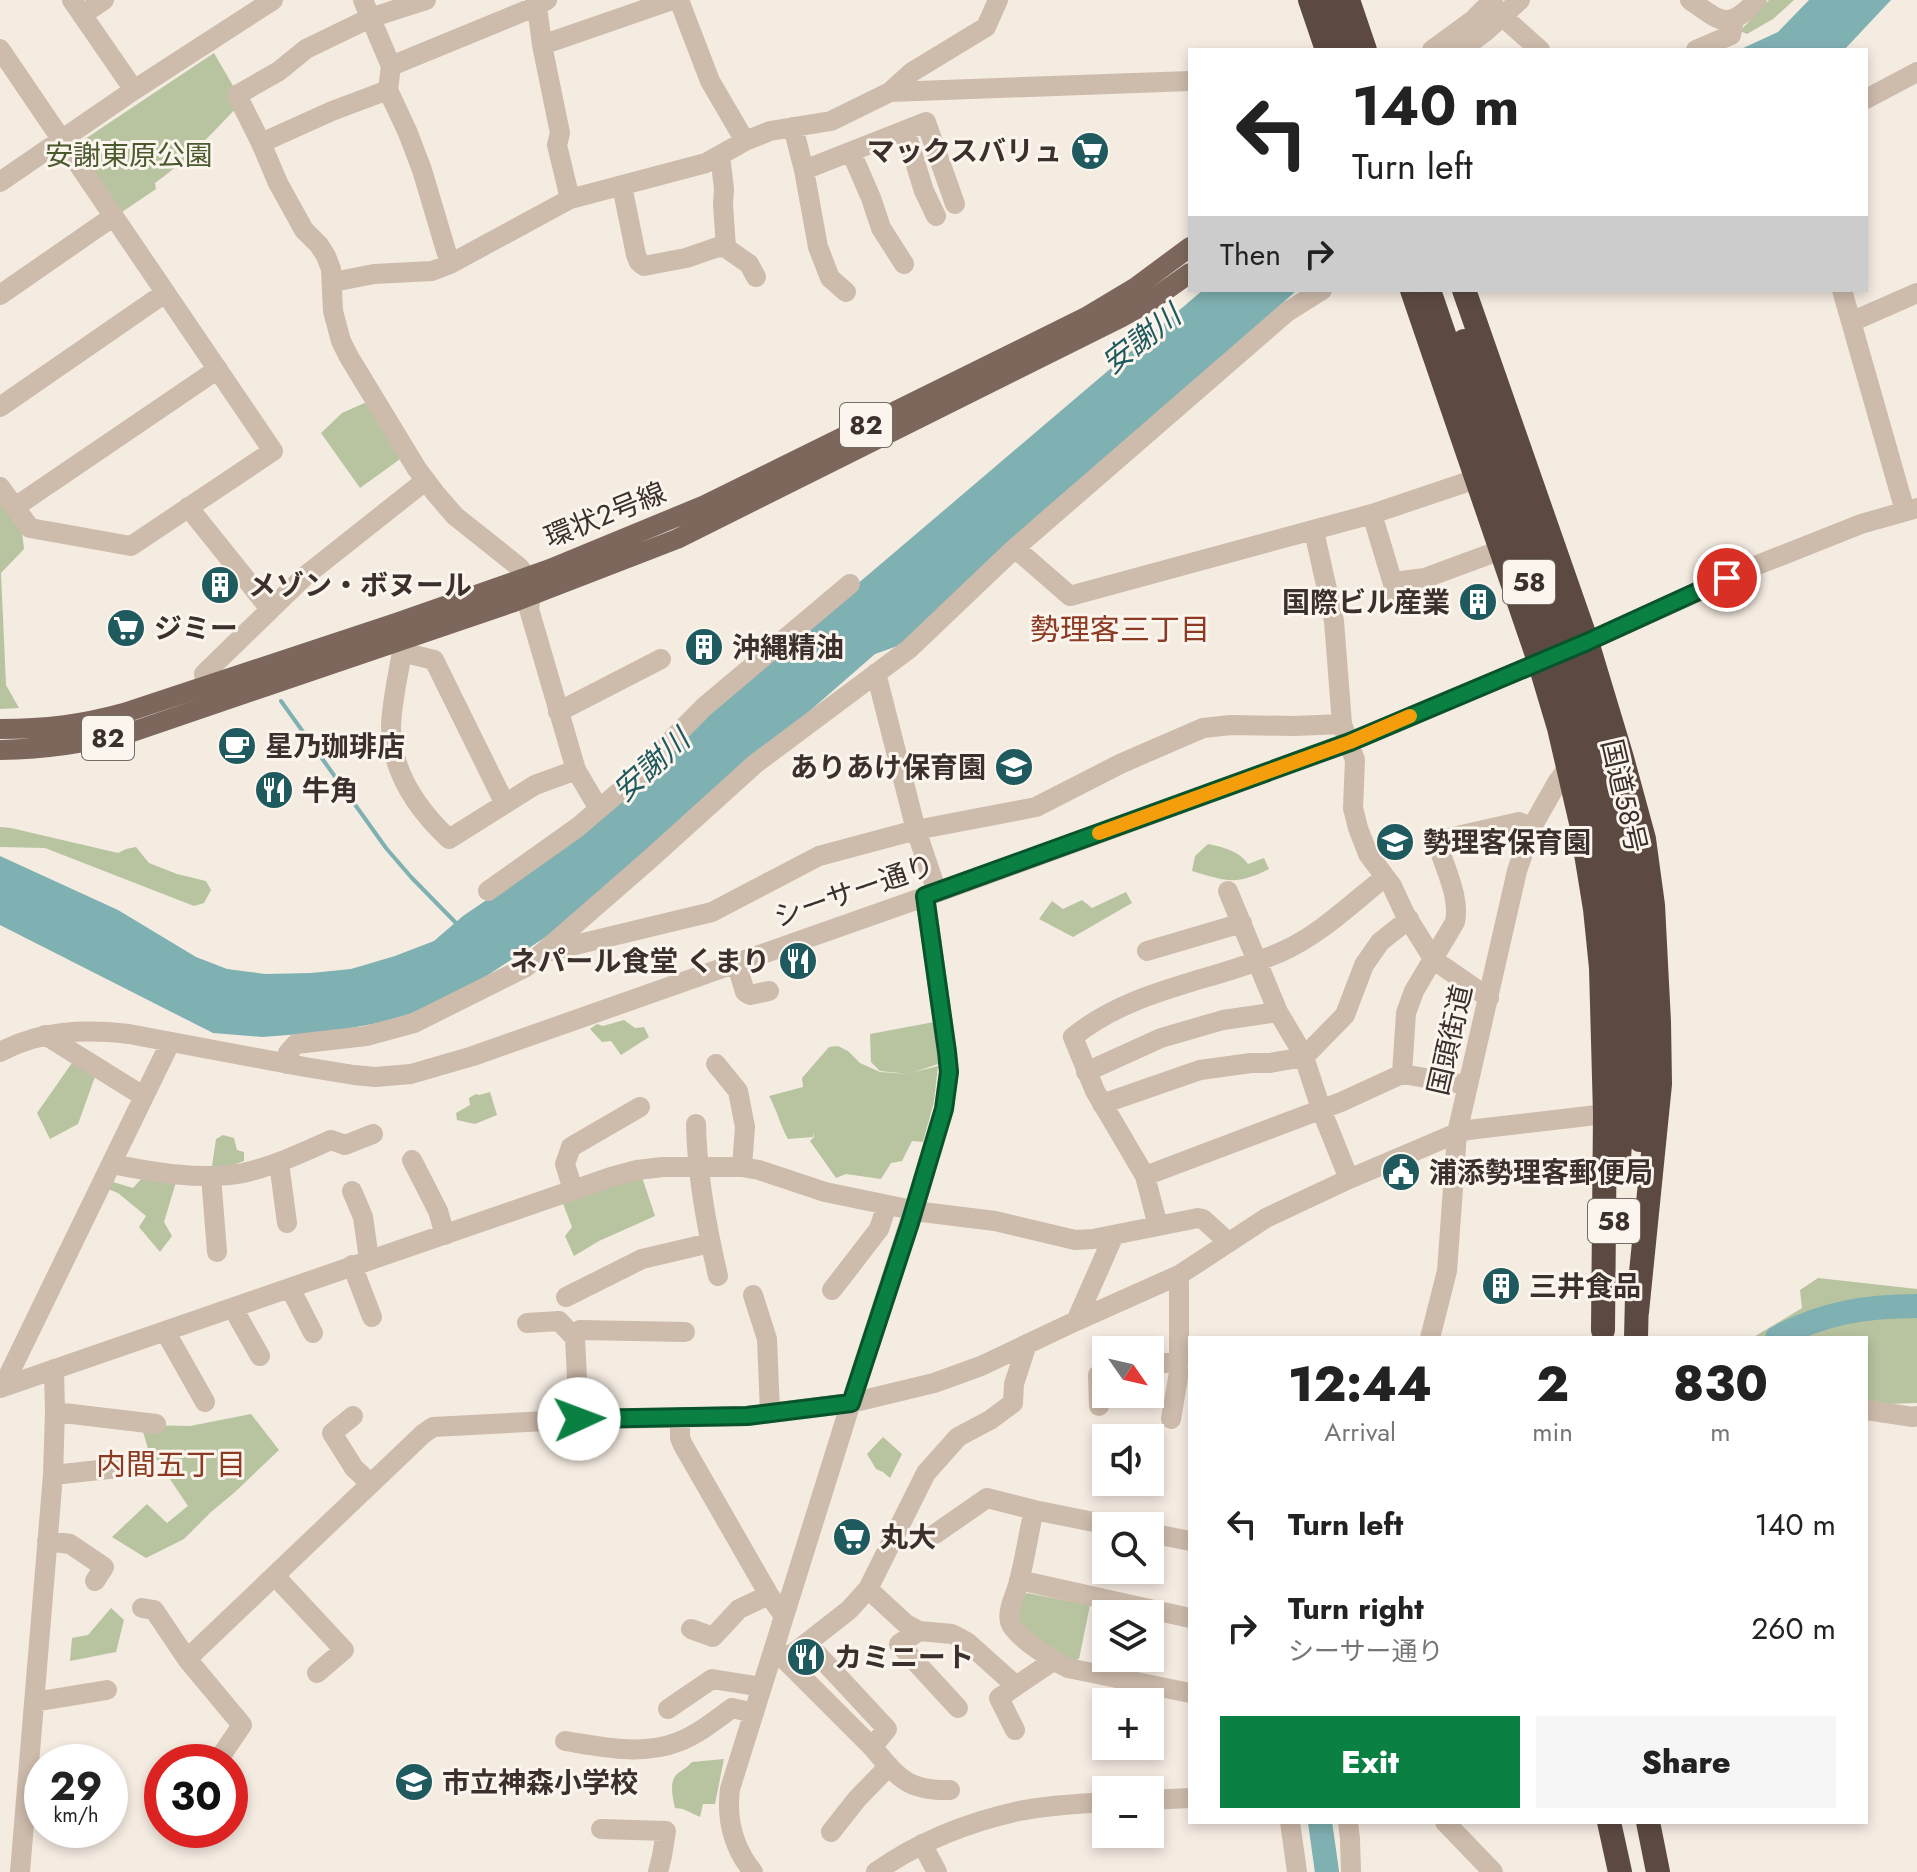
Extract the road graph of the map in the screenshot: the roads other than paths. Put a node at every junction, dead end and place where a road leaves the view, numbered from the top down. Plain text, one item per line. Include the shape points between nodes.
1 (104, 0) edge
2 (273, 0) edge
3 (426, 0) edge
4 (672, 0) edge
5 (679, 0) edge
6 (998, 0) edge
7 (1310, 0) edge
8 (1330, 0) edge
9 (1348, 0) edge
10 (1361, 0) edge
11 (1520, 0) edge
12 (1690, 0) edge
13 (1757, 0) edge
14 (540, 2) edge
15 (77, 8) edge
16 (366, 9) edge
17 (1498, 9) edge
18 (1734, 20) junction
19 (542, 45) junction
20 (1326, 48) edge
21 (1346, 48) edge
22 (1364, 48) edge
23 (1377, 48) edge
24 (1435, 48) edge
25 (1463, 48) edge
26 (1538, 48) edge
27 (1701, 48) edge
28 (0, 49) edge
29 (391, 66) junction
30 (1917, 72) edge
31 (1188, 81) edge
32 (134, 90) junction
33 (388, 90) junction
34 (890, 92) junction
35 (1868, 98) edge
36 (793, 127) junction
37 (905, 130) junction
38 (62, 139) junction
39 (745, 141) junction
40 (261, 143) junction
41 (851, 152) junction
42 (720, 155) junction
43 (804, 170) junction
44 (0, 182) edge
45 (622, 186) junction
46 (570, 199) junction
47 (955, 204) dead end
48 (114, 216) junction
49 (936, 216) dead end
50 (726, 248) junction
51 (1188, 248) edge
52 (450, 264) junction
53 (904, 264) dead end
54 (1188, 274) edge
55 (756, 277) dead end
56 (333, 282) junction
57 (846, 292) dead end
58 (1319, 292) edge
59 (1413, 292) edge
60 (1430, 292) edge
61 (1448, 292) edge
62 (1465, 292) edge
63 (1843, 292) edge
64 (165, 293) junction
65 (1917, 293) edge
66 (0, 295) edge
67 (1851, 322) junction
68 (218, 369) junction
69 (0, 407) edge
70 (1476, 479) junction
71 (425, 481) junction
72 (0, 487) edge
73 (15, 507) junction
74 (188, 507) junction
75 (1911, 510) edge
76 (1372, 514) junction
77 (1314, 531) junction
78 (1015, 548) junction
79 (1501, 550) junction
80 (850, 584) dead end
81 (530, 586) junction
82 (270, 609) junction
83 (400, 638) junction
84 (1587, 642) junction
85 (661, 659) dead end
86 (1539, 661) junction
87 (876, 673) junction
88 (210, 695) junction
89 (558, 712) junction
90 (0, 729) edge
91 (1346, 733) junction
92 (0, 750) edge
93 (1568, 768) junction
94 (576, 770) junction
95 (505, 804) junction
96 (599, 809) junction
97 (1532, 827) junction
98 (916, 830) junction
99 (1621, 876) junction
100 (1385, 877) junction
101 (488, 891) dead end
102 (1228, 891) dead end
103 (931, 894) junction
104 (1409, 919) junction
105 (1242, 923) junction
106 (1147, 951) dead end
107 (546, 952) junction
108 (1258, 960) junction
109 (1434, 960) junction
110 (736, 962) junction
111 (769, 991) dead end
112 (1489, 998) junction
113 (1278, 1012) junction
114 (45, 1035) junction
115 (170, 1043) junction
116 (0, 1052) edge
117 (1304, 1057) junction
118 (287, 1064) junction
119 (716, 1064) dead end
120 (1086, 1072) junction
121 (1402, 1074) junction
122 (1660, 1084) junction
123 (1467, 1085) junction
124 (143, 1096) junction
125 (1102, 1104) junction
126 (640, 1107) dead end
127 (1321, 1109) junction
128 (1623, 1112) junction
129 (696, 1124) dead end
130 (1457, 1133) junction
131 (373, 1134) dead end
132 (412, 1160) dead end
133 (279, 1163) junction
134 (112, 1164) junction
135 (697, 1165) junction
136 (742, 1167) junction
137 (211, 1176) junction
138 (1145, 1176) junction
139 (1349, 1179) junction
140 (573, 1190) junction
141 (352, 1191) dead end
142 (887, 1205) junction
143 (914, 1209) junction
144 (287, 1223) dead end
145 (1158, 1226) junction
146 (445, 1235) junction
147 (1114, 1235) junction
148 (1228, 1242) junction
149 (710, 1243) junction
150 (217, 1252) dead end
151 (360, 1262) junction
152 (1179, 1275) junction
153 (718, 1276) dead end
154 (290, 1288) junction
155 (832, 1290) dead end
156 (753, 1295) dead end
157 (566, 1297) dead end
158 (233, 1308) junction
159 (1637, 1312) junction
160 (372, 1317) dead end
161 (1076, 1321) junction
162 (527, 1323) dead end
163 (165, 1331) junction
164 (685, 1332) dead end
165 (313, 1333) dead end
166 (1603, 1334) edge
167 (1431, 1336) edge
168 (1636, 1336) edge
169 (575, 1338) junction
170 (1027, 1344) junction
171 (260, 1356) dead end
172 (54, 1369) junction
173 (1183, 1369) edge
174 (4, 1386) edge
175 (205, 1402) dead end
176 (851, 1403) junction
177 (1868, 1410) edge
178 (55, 1412) junction
179 (770, 1412) junction
180 (353, 1416) dead end
181 (1917, 1416) edge
182 (680, 1417) junction
183 (579, 1419) junction
184 (1171, 1419) dead end
185 (156, 1424) dead end
186 (146, 1465) dead end
187 (53, 1475) junction
188 (371, 1484) junction
189 (1034, 1510) junction
190 (1092, 1522) edge
191 (935, 1534) dead end
192 (1164, 1536) edge
193 (47, 1541) junction
194 (1188, 1541) edge
195 (275, 1576) junction
196 (1019, 1580) junction
197 (95, 1581) dead end
198 (868, 1589) junction
199 (769, 1595) junction
200 (142, 1608) dead end
201 (784, 1616) junction
202 (1188, 1618) edge
203 (691, 1629) dead end
204 (919, 1631) junction
205 (807, 1643) junction
206 (777, 1657) junction
207 (187, 1659) junction
208 (1053, 1661) junction
209 (317, 1673) dead end
210 (1016, 1686) junction
211 (762, 1687) junction
212 (107, 1690) dead end
213 (1188, 1693) edge
214 (34, 1702) junction
215 (958, 1708) dead end
216 (668, 1709) dead end
217 (754, 1713) junction
218 (1015, 1730) dead end
219 (565, 1741) dead end
220 (229, 1744) edge
221 (872, 1747) junction
222 (889, 1766) junction
223 (950, 1790) dead end
224 (1188, 1798) edge
225 (1164, 1799) edge
226 (1092, 1803) edge
227 (1290, 1824) edge
228 (1348, 1824) edge
229 (1447, 1824) edge
230 (1609, 1824) edge
231 (1648, 1824) edge
232 (601, 1829) dead end
233 (831, 1832) dead end
234 (922, 1844) junction
235 (744, 1869) edge
236 (20, 1872) edge
237 (658, 1872) edge
238 (876, 1872) edge
239 (937, 1872) edge
240 (1297, 1872) edge
241 (1351, 1872) edge
242 (1493, 1872) edge
243 (1619, 1872) edge
244 (1658, 1872) edge

1 - 15 street
2 - 32 street
3 - 16 street
4 - 19 street
5 - 39 street via 710,81
6 - 34 street via 986,27 912,72
7 - 20 highway
8 - 21 highway
9 - 22 highway
10 - 23 highway
11 - 17 street
12 - 18 street via 1721,19
13 - 18 street
14 - 19 street
14 - 29 street
15 - 32 street
16 - 29 street
16 - 40 street via 237,95
17 - 24 street
17 - 25 street
17 - 26 street
18 - 27 street via 1731,35
19 - 46 street
28 - 38 street
29 - 33 street
30 - 35 street
31 - 34 street
32 - 38 street
33 - 40 street
33 - 52 street via 422,170
34 - 36 street via 831,121
36 - 39 street
36 - 43 street
37 - 41 street
37 - 47 street via 926,122
37 - 49 street
38 - 44 street
38 - 48 street
39 - 42 street
40 - 56 street via 304,230 326,256
41 - 43 street
41 - 53 street via 881,228
42 - 45 street
42 - 50 street
43 - 57 street via 818,247 830,278
45 - 46 street
45 - 50 street via 636,255 644,266
46 - 52 street
48 - 64 street
48 - 66 street
50 - 55 street via 749,264
51 - 81 main road, 環状2号線 / 82 via 1086,317
52 - 56 street via 432,271
54 - 81 main road, 環状2号線 / 82 via 1122,317 677,539
56 - 71 street via 341,341
58 - 78 street via 1287,312
59 - 70 highway, 58
60 - 99 highway, 国道58号 / 58, bridge via 1564,686
61 - 99 highway, 国道58号 / 58, bridge via 1580,679 1611,786
62 - 84 highway, 58
63 - 67 street
64 - 68 street
64 - 69 street
65 - 67 street
67 - 75 street
68 - 73 street
68 - 74 street via 273,451
70 - 76 street
70 - 79 highway, 58
71 - 81 street via 455,516 519,567
71 - 82 street
72 - 73 street
73 - 74 street via 30,528 131,546
74 - 82 street
75 - 84 street, シーサー通り via 1755,566
76 - 77 street
76 - 79 street via 1395,590
77 - 78 street via 1070,596
77 - 91 street via 1334,621
78 - 87 street via 909,649
79 - 86 highway, 58
80 - 96 street via 704,707
81 - 83 main road, 環状2号線 / 82
81 - 89 street via 529,609
82 - 88 street via 204,674
83 - 88 main road, 環状2号線 / 82
83 - 95 street via 434,660
83 - 95 street via 391,726 397,765 414,801 449,839
84 - 86 street, シーサー通り
84 - 122 highway, 58 via 1644,839
85 - 89 street
86 - 91 street, シーサー通り
86 - 93 highway, 58
87 - 98 street
87 - 107 street via 755,764
88 - 90 main road, 環状2号線 / 82 via 85,724
88 - 92 main road, 環状2号線 / 82 via 132,732 86,743
89 - 94 street
91 - 98 street via 1294,726 1203,728 1036,807
91 - 100 street via 1355,760 1353,808 1358,828
91 - 103 street, シーサー通り
93 - 97 street, 国頭街道
93 - 128 highway, 58 via 1581,823 1599,939 1602,998
94 - 95 street via 535,785
94 - 96 street
96 - 101 street
97 - 109 street via 1519,822 1444,839 1439,848 1457,915
97 - 112 street, 国頭街道
98 - 103 street
98 - 107 street via 819,856 712,912
99 - 128 highway, 国道58号 / 58 via 1640,988
100 - 104 street
100 - 108 street via 1302,941
102 - 105 street
103 - 110 street, シーサー通り
103 - 143 street via 949,1072 944,1109
104 - 109 street
104 - 117 street via 1380,942 1364,965 1345,1015
105 - 106 street
105 - 108 street
107 - 118 street via 414,1023 366,1036 296,1044
108 - 113 street
108 - 120 street via 1150,993 1090,1023 1073,1037
109 - 112 street
109 - 121 street via 1406,1013
110 - 111 street via 745,992
110 - 118 street, シーサー通り via 411,1074 354,1075
112 - 123 street, 国頭街道
113 - 117 street
113 - 120 street via 1223,1020 1161,1038
114 - 115 street, シーサー通り via 99,1031
114 - 116 street, シーサー通り
114 - 124 street
115 - 118 street, シーサー通り
115 - 124 street
117 - 125 street via 1200,1070
117 - 127 street
119 - 136 street via 738,1091 745,1127
120 - 125 street
121 - 123 street
121 - 127 street
122 - 128 highway via 1647,1108
122 - 159 highway, 58
123 - 130 street, 国頭街道
124 - 134 street
125 - 138 street
126 - 140 street via 571,1147 565,1164
127 - 138 street
127 - 139 street
128 - 130 street
128 - 159 highway, 国道58号 / 58
128 - 166 highway, 国道58号 / 58
129 - 135 street
130 - 139 street
130 - 167 street, 国頭街道 via 1447,1271
131 - 133 street via 345,1145 331,1140
132 - 146 street
133 - 137 street
133 - 144 street
134 - 137 street
134 - 174 street
135 - 136 street
135 - 140 street via 637,1170
135 - 149 street
136 - 142 street
137 - 150 street
138 - 145 street
139 - 148 street
140 - 146 street
141 - 151 street via 363,1217
142 - 143 street
142 - 155 street via 879,1229
143 - 147 street via 1075,1240
143 - 176 street
145 - 147 street
145 - 148 street via 1203,1219
146 - 151 street
147 - 161 street
148 - 152 street
149 - 153 street
149 - 157 street via 642,1259
151 - 154 street
151 - 160 street
152 - 161 street
152 - 173 street
154 - 158 street
154 - 165 street
156 - 179 street via 767,1339
158 - 163 street
158 - 171 street
159 - 168 highway, 国道58号 / 58
161 - 170 street
162 - 169 street via 559,1321
163 - 172 street
163 - 175 street
164 - 169 street via 580,1330
169 - 183 street
170 - 176 street via 956,1376
170 - 198 street via 1013,1403 958,1437 926,1473
172 - 174 street
172 - 178 street
173 - 184 street
176 - 179 street
176 - 201 street
177 - 181 street
178 - 185 street
178 - 187 street
179 - 182 street
180 - 188 street via 332,1433
182 - 183 street
182 - 199 street via 683,1445
183 - 188 street via 433,1427
186 - 187 street
187 - 193 street
188 - 195 street
189 - 190 street
189 - 191 street via 987,1498
189 - 196 street
192 - 194 street
193 - 197 street via 70,1544 104,1567
193 - 214 street
195 - 207 street
195 - 209 street via 344,1650
196 - 202 street
196 - 208 street via 1010,1624
198 - 204 street
198 - 205 street
199 - 201 street
199 - 203 street via 739,1609 713,1637
200 - 207 street via 154,1610
201 - 206 street
204 - 210 street via 952,1634 967,1642
204 - 215 street via 899,1644
205 - 206 street
205 - 221 street via 887,1729
206 - 211 street
206 - 221 street
207 - 220 street via 242,1725
208 - 210 street
208 - 213 street
210 - 218 street via 999,1698
211 - 216 street via 712,1679
211 - 217 street
212 - 214 street
214 - 236 street
217 - 219 street via 732,1708 682,1741 658,1749
217 - 235 street via 728,1806
221 - 222 street
222 - 223 street via 913,1786
222 - 233 street
224 - 225 street
226 - 234 street via 1020,1811
227 - 240 street
228 - 241 street
229 - 242 street
230 - 243 highway
231 - 244 highway
232 - 237 street via 666,1831
234 - 238 street
234 - 239 street

